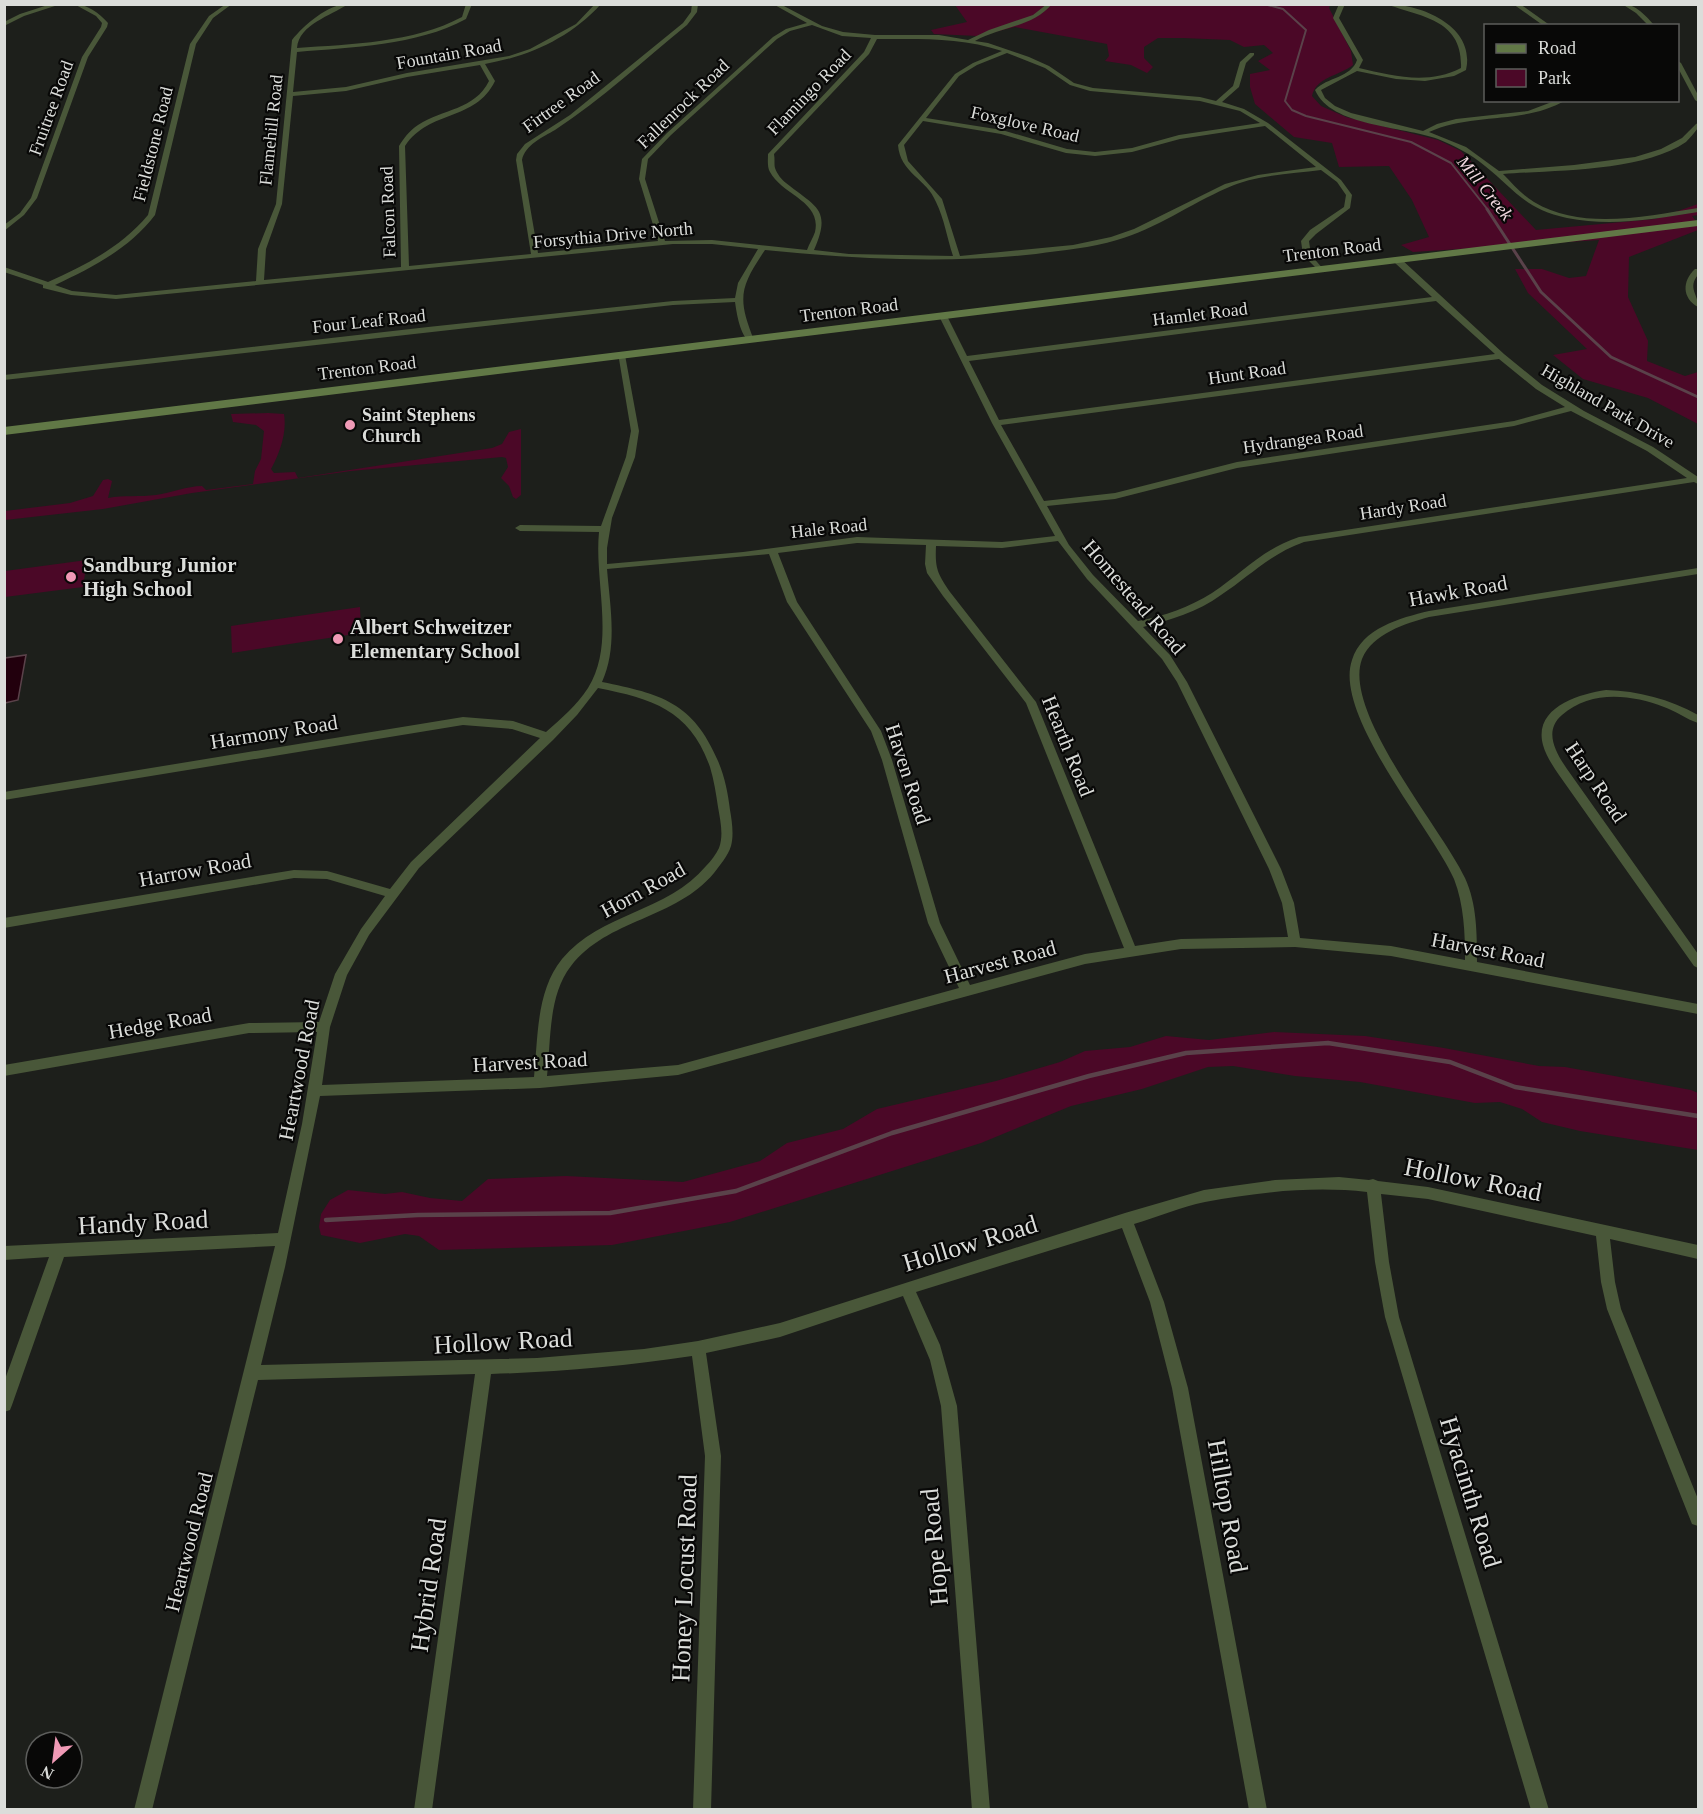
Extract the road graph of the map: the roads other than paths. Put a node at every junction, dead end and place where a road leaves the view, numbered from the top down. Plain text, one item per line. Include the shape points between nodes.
1 (59, 4) edge
2 (76, 4) edge
3 (230, 4) edge
4 (346, 4) edge
5 (469, 4) edge
6 (599, 4) edge
7 (695, 4) edge
8 (775, 4) edge
9 (1050, 4) edge
10 (1342, 4) edge
11 (1388, 4) edge
12 (1515, 4) edge
13 (1624, 4) edge
14 (812, 23) junction
15 (4, 24) edge
16 (1546, 24) edge
17 (1650, 24) edge
18 (874, 37) junction
19 (970, 41) junction
20 (294, 50) junction
21 (1008, 51) junction
22 (1252, 54) dead end
23 (483, 64) junction
24 (1679, 67) edge
25 (1356, 69) junction
26 (289, 94) junction
27 (1698, 100) edge
28 (1218, 102) junction
29 (1559, 102) edge
30 (920, 119) junction
31 (1266, 124) junction
32 (1698, 125) edge
33 (1423, 133) junction
34 (1322, 168) junction
35 (1496, 173) junction
36 (1696, 212) edge
37 (1698, 223) edge
38 (4, 229) edge
39 (662, 243) junction
40 (762, 248) junction
41 (809, 253) junction
42 (535, 256) junction
43 (957, 258) junction
44 (1398, 261) junction
45 (405, 267) junction
46 (4, 269) edge
47 (1320, 270) junction
48 (1698, 271) edge
49 (260, 283) junction
50 (46, 286) junction
51 (1439, 298) junction
52 (737, 300) junction
53 (1698, 305) edge
54 (943, 316) junction
55 (750, 340) junction
56 (621, 355) junction
57 (1501, 356) junction
58 (964, 359) junction
59 (4, 378) edge
60 (1572, 408) junction
61 (996, 423) junction
62 (4, 431) edge
63 (1697, 480) edge
64 (1040, 504) junction
65 (520, 528) dead end
66 (604, 529) junction
67 (1060, 538) junction
68 (931, 542) junction
69 (772, 551) junction
70 (602, 567) junction
71 (1698, 571) edge
72 (1136, 625) junction
73 (596, 684) junction
74 (1698, 719) edge
75 (549, 737) junction
76 (4, 796) edge
77 (392, 894) junction
78 (4, 923) edge
79 (1295, 942) junction
80 (1131, 951) junction
81 (1698, 963) edge
82 (1471, 966) junction
83 (966, 990) junction
84 (1698, 1009) edge
85 (324, 1027) junction
86 (4, 1071) edge
87 (540, 1082) junction
88 (314, 1091) junction
89 (1373, 1185) junction
90 (1125, 1219) junction
91 (1602, 1230) junction
92 (284, 1239) junction
93 (59, 1251) junction
94 (4, 1252) edge
95 (1698, 1252) edge
96 (907, 1288) junction
97 (698, 1348) junction
98 (484, 1367) junction
99 (250, 1373) junction
100 (4, 1405) edge
101 (1698, 1518) edge
102 (143, 1809) edge
103 (423, 1809) edge
104 (702, 1809) edge
105 (981, 1809) edge
106 (1258, 1809) edge
107 (1540, 1809) edge

1 - 15 street
2 - 38 street, Fruitree Road via 100,16 104,27 85,57 34,198
3 - 50 street, Fieldstone Road via 211,17 192,44 151,215 136,234 115,250
4 - 20 street, Flamehill Road via 304,28 295,40
5 - 20 street via 464,18 441,29
6 - 23 street, Fountain Road via 578,25 532,50
7 - 42 street, Firtree Road via 685,24 572,116 522,150 519,160
8 - 14 street
9 - 19 street via 1036,17 985,32
10 - 25 street via 1336,18 1358,55
11 - 25 street via 1449,27 1459,42 1464,69 1421,79
12 - 16 street
13 - 17 street
14 - 18 street via 842,34
14 - 39 street, Fallenrock Road via 775,38 645,159 642,179
18 - 19 street
18 - 41 street, Flamingo Road via 867,53 771,154 770,165 776,177 818,215 821,228
19 - 21 street
20 - 26 street, Flamehill Road
21 - 28 street via 1092,90
21 - 30 street via 957,75
22 - 28 street via 1243,62 1236,87
23 - 26 street, Fountain Road via 346,89
23 - 45 street, Falcon Road via 492,81 487,93 422,125 402,146
24 - 27 street
25 - 33 street via 1320,87 1318,93 1324,103 1348,115
26 - 49 street, Flamehill Road via 279,204 262,249
28 - 31 street
29 - 33 street via 1521,115 1440,124
30 - 31 street, Foxglove Road via 1102,154
30 - 43 street via 903,140 902,156 939,199
31 - 34 street
32 - 35 street via 1680,143 1630,160
33 - 35 street via 1466,150
34 - 43 street, Forsythia Drive North via 1227,185 1137,231 1102,241
34 - 47 street via 1345,188 1349,202 1343,212 1305,242 1307,255
35 - 36 street via 1533,205 1577,219 1618,220
37 - 44 main road, Trenton Road
39 - 40 street, Forsythia Drive North via 712,242
39 - 42 street, Forsythia Drive North
40 - 41 street, Forsythia Drive North
40 - 52 street via 741,283
41 - 43 street, Forsythia Drive North
42 - 45 street, Forsythia Drive North
44 - 47 main road, Trenton Road
44 - 51 street, Highland Park Drive
45 - 49 street, Forsythia Drive North
46 - 50 street, Forsythia Drive North
47 - 54 main road, Trenton Road
48 - 53 street via 1688,287
49 - 50 street, Forsythia Drive North via 116,297 71,293
51 - 57 street, Highland Park Drive
51 - 58 street, Hamlet Road
52 - 55 street
52 - 59 street, Four Leaf Road via 673,303
54 - 55 main road, Trenton Road
54 - 58 street, Homestead Road
55 - 56 main road, Trenton Road
56 - 62 main road, Trenton Road
56 - 66 street, Heartwood Road via 635,429
57 - 60 street, Highland Park Drive
57 - 61 street, Hunt Road
58 - 61 street, Homestead Road
60 - 63 street, Highland Park Drive via 1650,449
60 - 64 street, Hydrangea Road via 1514,423 1237,465 1115,496
61 - 64 street, Homestead Road
63 - 72 street, Hardy Road via 1302,539 1272,550 1220,592 1194,607
64 - 67 street, Homestead Road
65 - 66 street
66 - 70 street, Heartwood Road
67 - 68 street, Hale Road via 1002,545
67 - 72 street, Homestead Road via 1090,577
68 - 69 street, Hale Road via 857,540
68 - 80 street, Hearth Road via 932,573 1031,702
69 - 70 street, Hale Road
69 - 83 street, Haven Road via 792,602 876,732 934,923
70 - 73 street, Heartwood Road via 607,644
71 - 82 street, Hawk Road via 1429,614 1394,624 1362,650 1354,674 1357,697 1377,742 1459,878 1469,921
72 - 79 street, Homestead Road via 1166,657 1182,682 1275,869 1288,903
73 - 75 street, Heartwood Road
73 - 87 street, Horn Road via 652,696 692,723 716,769 727,834 719,857 694,888 598,936 567,962 555,985 548,1013
74 - 81 street, Harp Road via 1656,700 1601,694 1581,698 1558,711 1551,719 1547,742 1563,772
75 - 76 street, Harmony Road via 513,725 463,721
75 - 77 street, Heartwood Road via 439,840
77 - 78 street, Harrow Road via 327,874 294,874
77 - 85 street, Heartwood Road via 364,932 341,974
79 - 80 street, Harvest Road via 1191,944
79 - 82 street, Harvest Road via 1391,951
80 - 83 street, Harvest Road
82 - 84 street, Harvest Road
83 - 87 street, Harvest Road via 693,1068
85 - 86 street, Hedge Road via 219,1032
85 - 88 street, Heartwood Road
87 - 88 street, Harvest Road
88 - 92 street, Heartwood Road
89 - 90 street, Hollow Road via 1227,1191
89 - 91 street, Hollow Road
89 - 107 street, Hyacinth Road via 1392,1317
90 - 96 street, Hollow Road
90 - 106 street, Hilltop Road via 1161,1309 1180,1388
91 - 95 street, Hollow Road
91 - 101 street via 1614,1309
92 - 93 street, Handy Road
92 - 99 street, Heartwood Road
93 - 94 street, Handy Road
93 - 100 street
96 - 97 street, Hollow Road via 780,1330
96 - 105 street, Hope Road via 934,1347 949,1406
97 - 98 street, Hollow Road via 623,1358
97 - 104 street, Honey Locust Road via 713,1456
98 - 99 street, Hollow Road
98 - 103 street, Hybrid Road
99 - 102 street, Heartwood Road

